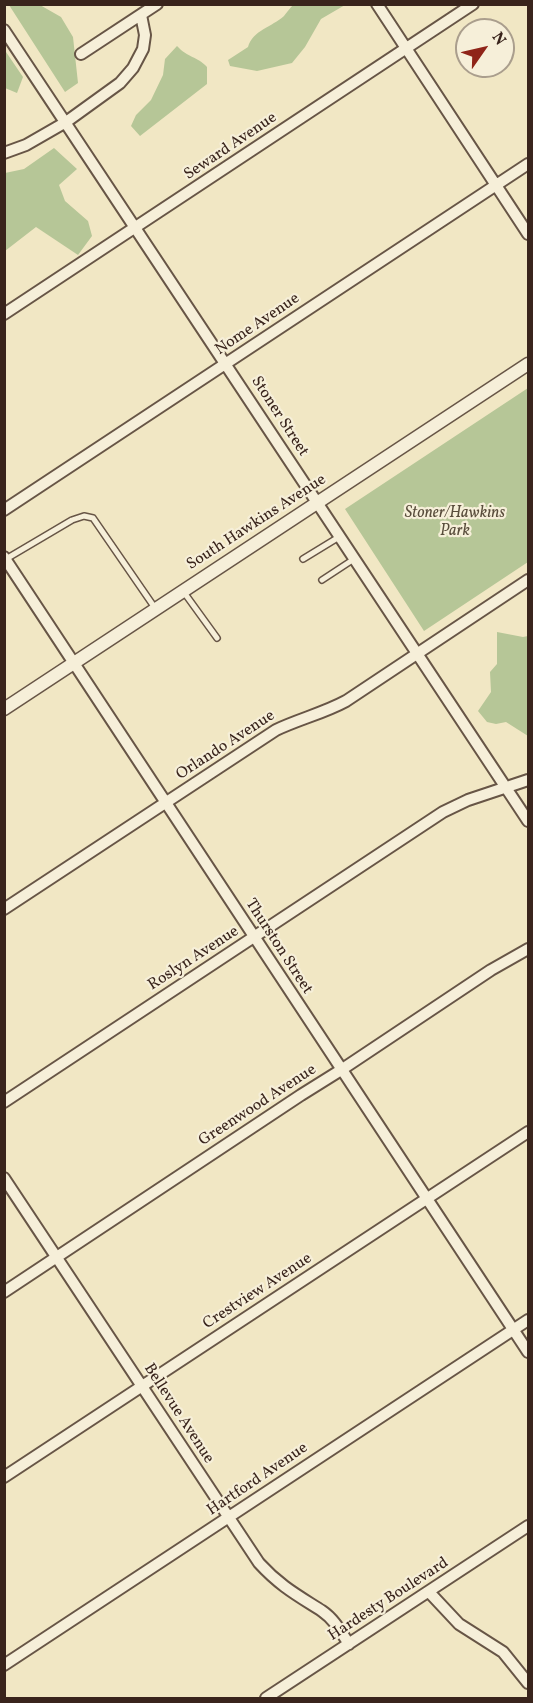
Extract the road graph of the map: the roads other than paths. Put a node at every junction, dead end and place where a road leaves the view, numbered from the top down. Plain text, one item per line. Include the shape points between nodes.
1 (157, 4) edge
2 (377, 4) edge
3 (473, 4) edge
4 (141, 15) junction
5 (4, 30) edge
6 (407, 48) junction
7 (81, 54) dead end
8 (66, 122) junction
9 (4, 153) edge
10 (528, 165) edge
11 (497, 185) junction
12 (135, 228) junction
13 (528, 234) edge
14 (4, 314) edge
15 (226, 364) junction
16 (528, 364) edge
17 (318, 503) junction
18 (4, 510) edge
19 (340, 536) junction
20 (5, 558) edge
21 (356, 558) junction
22 (303, 560) dead end
23 (322, 580) dead end
24 (528, 580) edge
25 (183, 591) junction
26 (156, 609) junction
27 (217, 638) dead end
28 (419, 653) junction
29 (75, 663) junction
30 (4, 709) edge
31 (528, 780) edge
32 (506, 788) junction
33 (166, 803) junction
34 (528, 822) edge
35 (4, 909) edge
36 (254, 938) junction
37 (528, 949) edge
38 (341, 1070) junction
39 (4, 1102) edge
40 (528, 1132) edge
41 (4, 1179) edge
42 (426, 1199) junction
43 (56, 1258) junction
44 (4, 1292) edge
45 (528, 1320) edge
46 (514, 1330) junction
47 (528, 1352) edge
48 (142, 1386) junction
49 (4, 1477) edge
50 (228, 1517) junction
51 (528, 1526) edge
52 (429, 1592) junction
53 (349, 1644) junction
54 (4, 1665) edge
55 (528, 1683) edge
56 (266, 1698) edge

1 - 4 street
2 - 6 street
3 - 6 street, Seward Avenue
4 - 7 street
4 - 8 street via 143,49 132,68 113,89
5 - 8 street, Stoner Street
6 - 11 street
6 - 12 street, Seward Avenue
8 - 9 street
8 - 12 street, Stoner Street
10 - 11 street, Nome Avenue
11 - 13 street
11 - 15 street, Nome Avenue
12 - 14 street, Seward Avenue
12 - 15 street, Stoner Street
15 - 17 street, Stoner Street
15 - 18 street, Nome Avenue
16 - 17 street, South Hawkins Avenue
17 - 19 street, Stoner Street
17 - 25 street, South Hawkins Avenue
19 - 21 street, Stoner Street
19 - 22 lane
20 - 26 lane via 72,520 93,518
20 - 29 street, Thurston Street
21 - 23 lane
21 - 28 street, Stoner Street
24 - 28 street, Orlando Avenue
25 - 26 street, South Hawkins Avenue
25 - 27 lane
26 - 29 street, South Hawkins Avenue
28 - 32 street, Stoner Street
28 - 33 street, Orlando Avenue via 346,701 276,730
29 - 30 street, South Hawkins Avenue
29 - 33 street, Thurston Street
31 - 32 street, Roslyn Avenue
32 - 34 street, Stoner Street
32 - 36 street, Roslyn Avenue via 443,812
33 - 35 street, Orlando Avenue
33 - 36 street, Thurston Street
36 - 38 street, Thurston Street
36 - 39 street, Roslyn Avenue
37 - 38 street, Greenwood Avenue via 490,970
38 - 42 street, Thurston Street
38 - 43 street, Greenwood Avenue
40 - 42 street, Crestview Avenue
41 - 43 street, Bellevue Avenue
42 - 46 street, Thurston Street
42 - 48 street, Crestview Avenue
43 - 44 street, Greenwood Avenue
43 - 48 street, Bellevue Avenue
45 - 46 street, Hartford Avenue
46 - 47 street, Thurston Street
46 - 50 street, Hartford Avenue
48 - 49 street, Crestview Avenue
48 - 50 street, Bellevue Avenue
50 - 53 street, Bellevue Avenue via 272,1578 323,1612
50 - 54 street, Hartford Avenue
51 - 52 street, Hardesty Boulevard
52 - 53 street, Hardesty Boulevard
52 - 55 street via 459,1624 503,1652
53 - 56 street, Hardesty Boulevard

